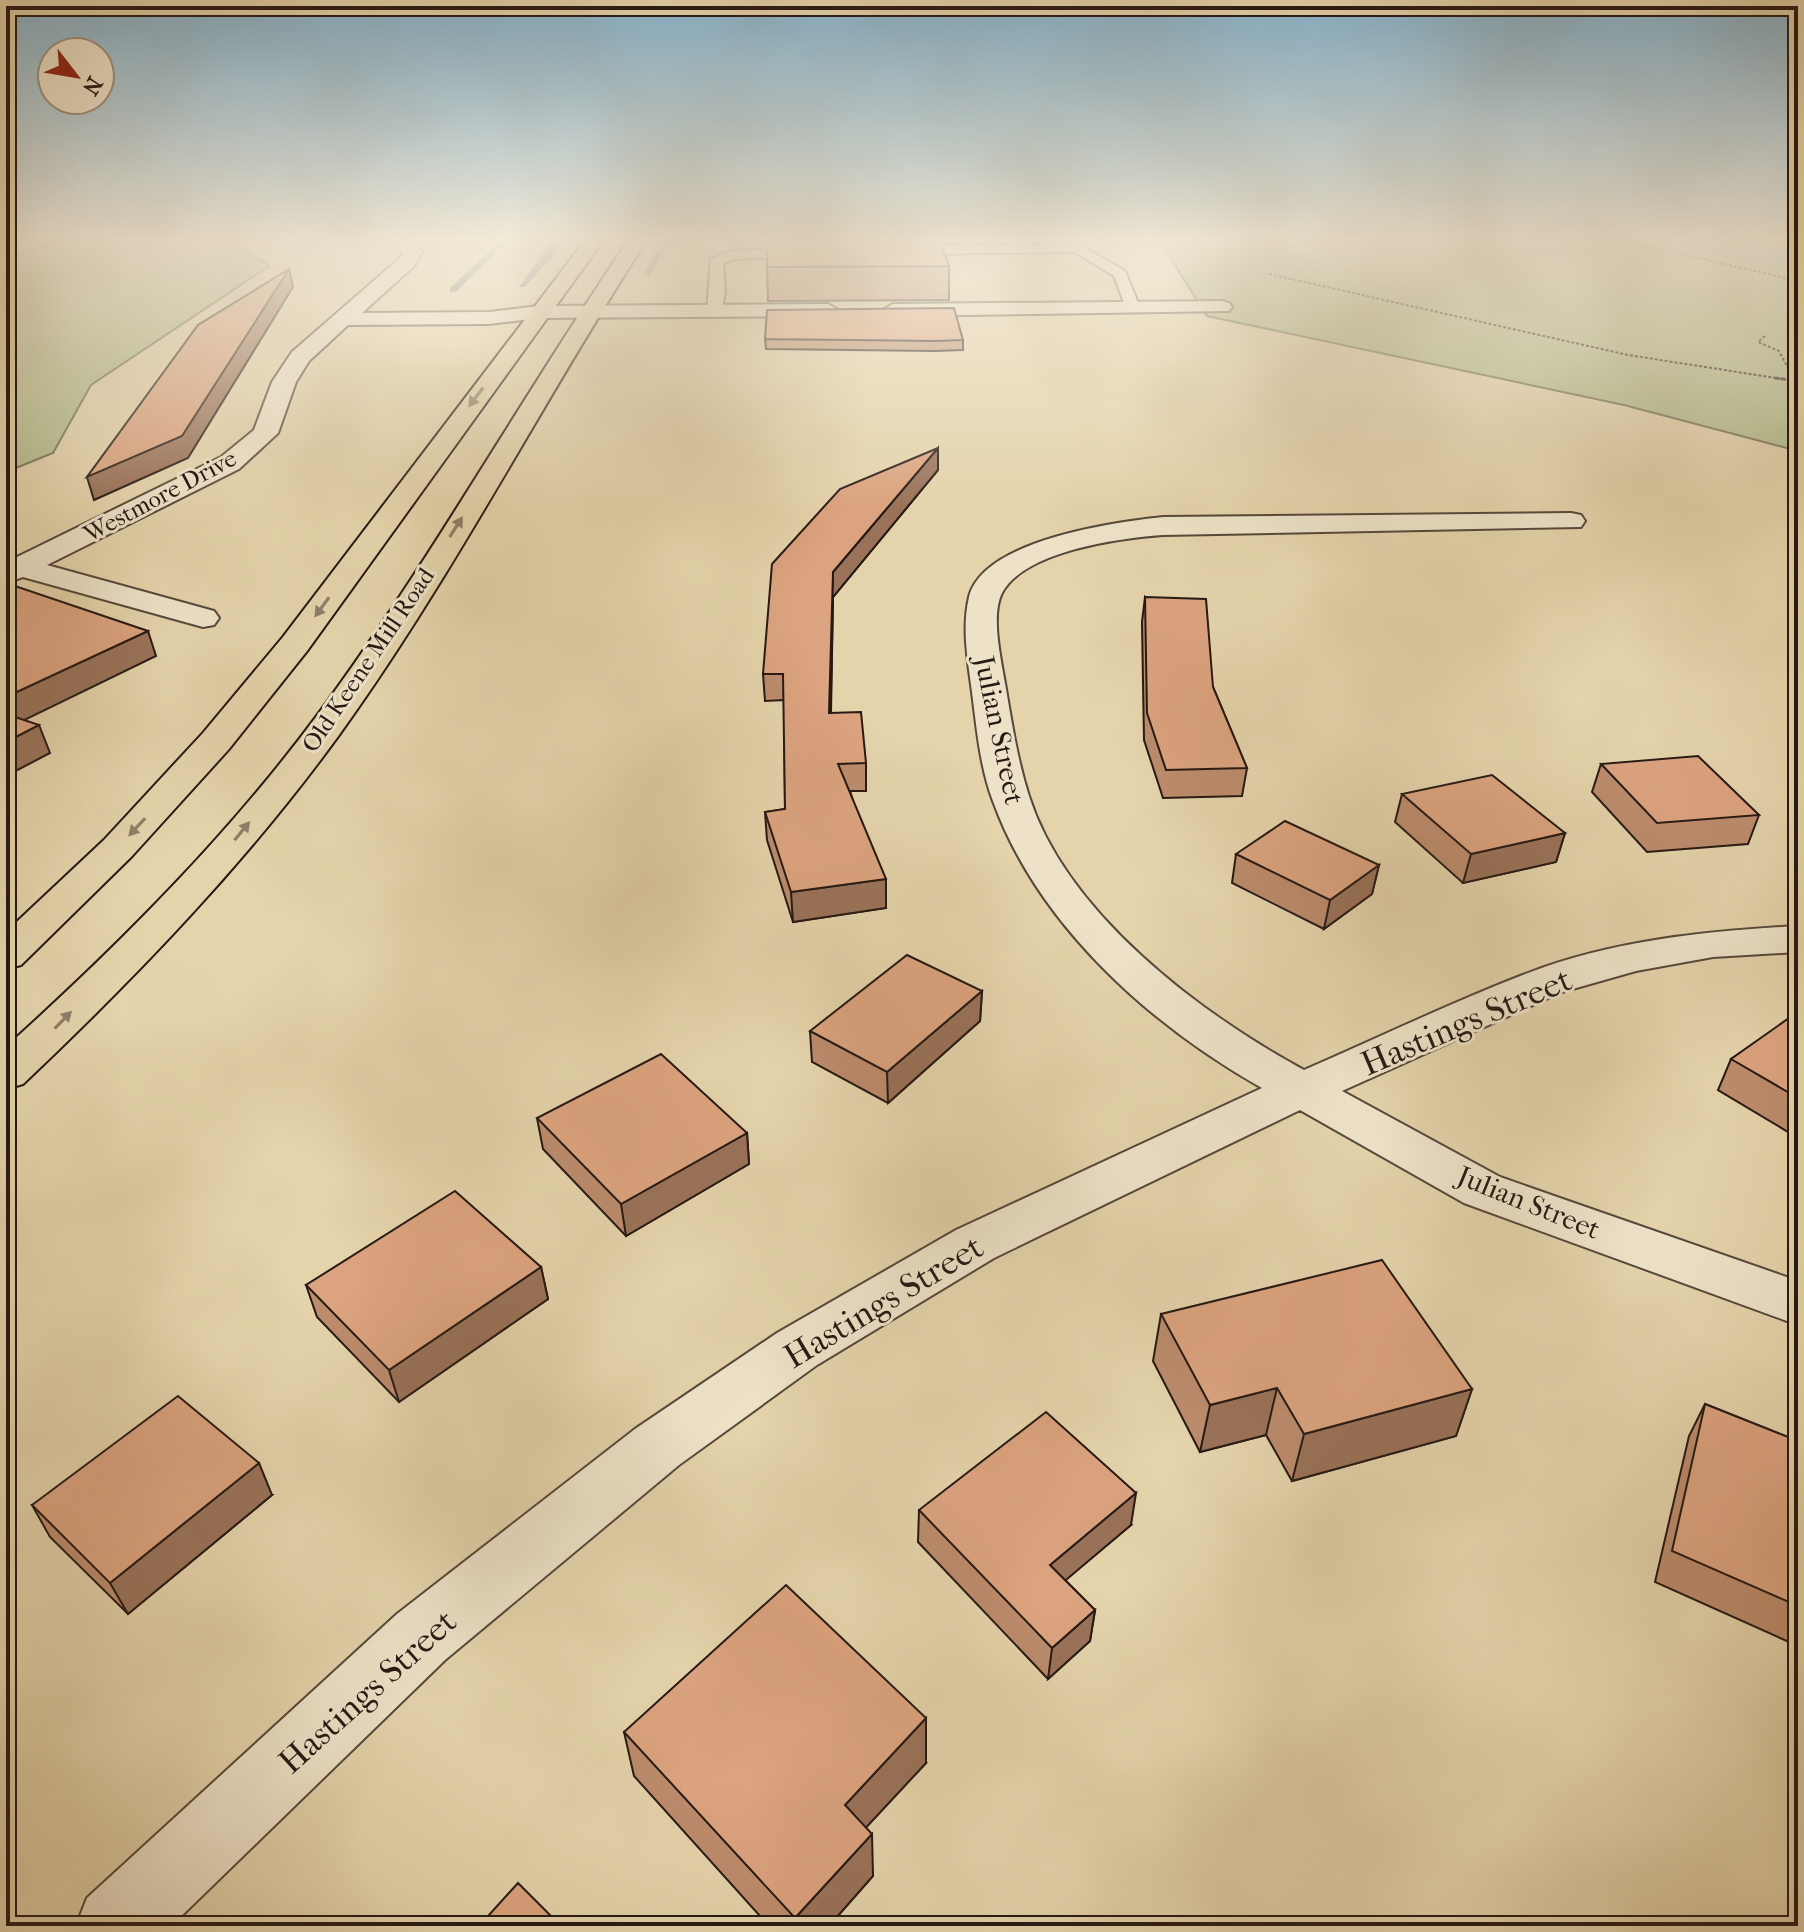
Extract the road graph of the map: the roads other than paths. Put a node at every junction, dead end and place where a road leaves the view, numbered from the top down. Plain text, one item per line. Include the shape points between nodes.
1 (335, 328) edge
2 (527, 328) edge
3 (584, 328) edge
4 (1571, 521) dead end
5 (10, 568) edge
6 (203, 618) dead end
7 (1798, 939) edge
8 (6, 956) edge
9 (6, 1073) edge
10 (1306, 1089) junction
11 (1798, 1303) edge
12 (115, 1926) edge

1 - 5 street, Westmore Drive via 300,357 284,382 265,433 230,463
2 -> 8 main road via 295,644 216,741 118,848
9 -> 3 main road, Old Keene Mill Road via 217,862 301,759 365,673
4 - 10 street, Julian Street via 1119,530 1042,549 1000,575 985,594 981,636 1010,797 1062,893 1127,967 1186,1018
5 - 6 street
7 - 10 street, Hastings Street via 1713,944 1631,958 1546,982
10 - 11 street, Julian Street via 1482,1190
10 - 12 street, Hastings Street via 975,1244 797,1349 657,1447 421,1637

